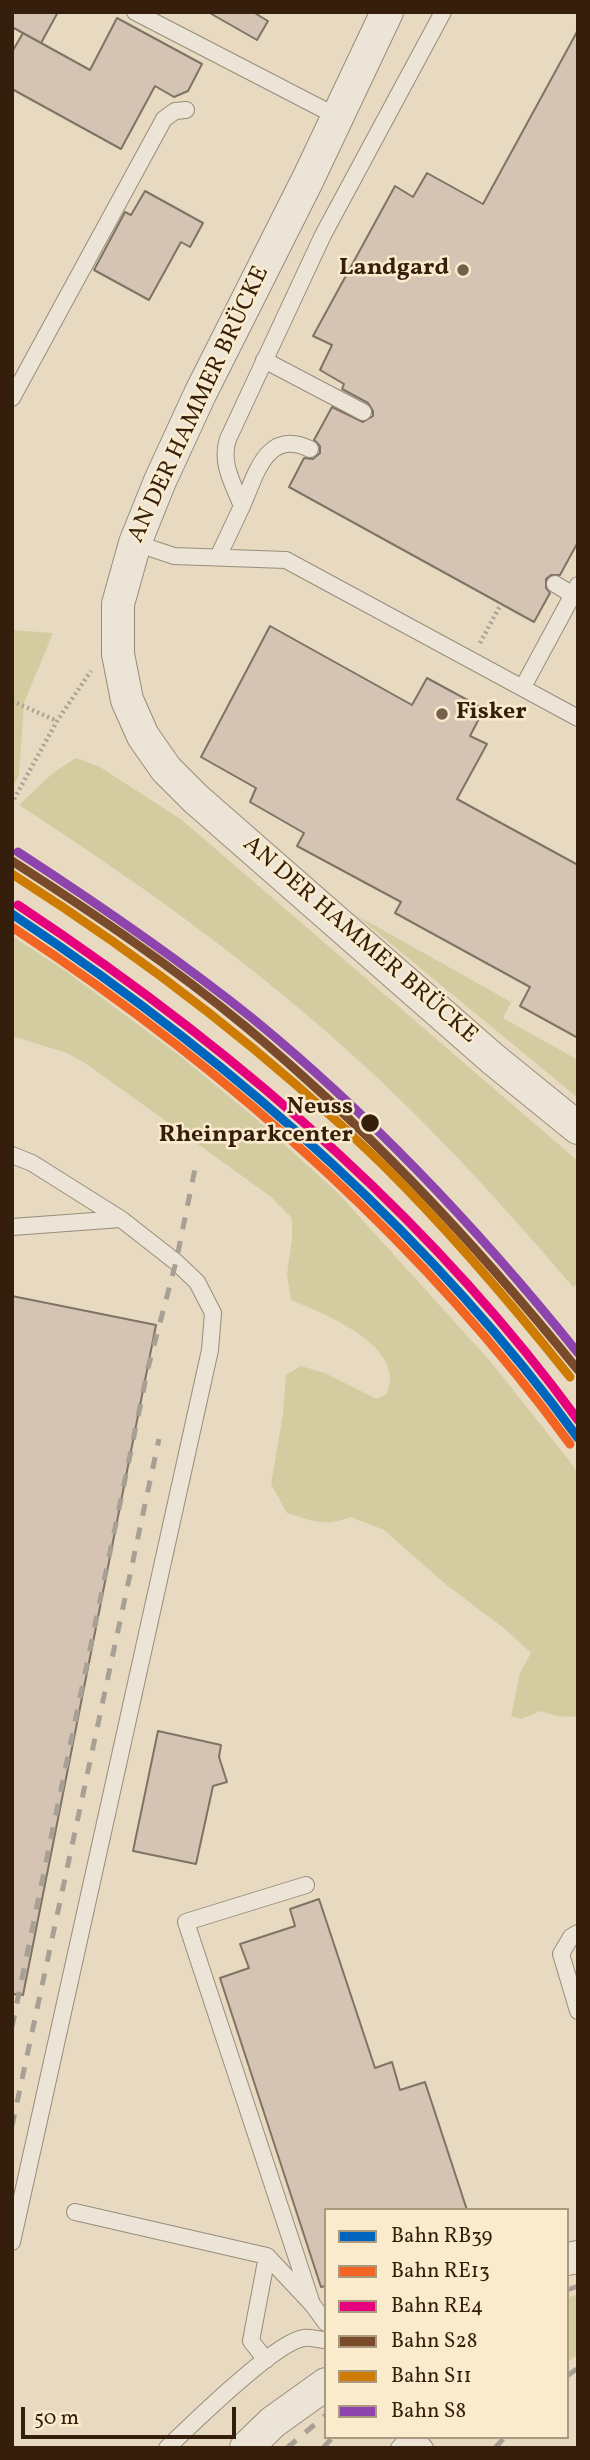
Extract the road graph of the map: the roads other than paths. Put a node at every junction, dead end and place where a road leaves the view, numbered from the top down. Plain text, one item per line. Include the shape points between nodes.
1 (135, 12) edge
2 (387, 12) edge
3 (443, 12) edge
4 (186, 110) dead end
5 (338, 117) junction
6 (264, 360) junction
7 (12, 398) edge
8 (363, 411) dead end
9 (310, 449) dead end
10 (242, 506) junction
11 (135, 543) junction
12 (218, 557) junction
13 (555, 584) dead end
14 (575, 590) edge
15 (523, 687) junction
16 (578, 718) edge
17 (578, 1128) edge
18 (12, 1155) edge
19 (121, 1219) junction
20 (12, 1227) edge
21 (306, 1885) dead end
22 (578, 1933) edge
23 (578, 2011) edge
24 (75, 2212) dead end
25 (12, 2242) edge
26 (267, 2256) junction
27 (312, 2304) junction
28 (324, 2320) edge
29 (324, 2340) edge
30 (266, 2360) junction
31 (324, 2385) edge
32 (167, 2448) edge
33 (246, 2448) edge

1 - 5 lane
2 - 5 street, AN DER HAMMER BRÜCKE
3 - 6 lane via 323,235
4 - 7 lane via 174,111 164,119
5 - 11 street, AN DER HAMMER BRÜCKE via 200,394
6 - 8 lane
6 - 10 lane via 224,450
9 - 10 lane via 288,443 276,446 267,454
10 - 12 lane
11 - 12 lane via 174,556
11 - 17 street, AN DER HAMMER BRÜCKE via 118,604 118,654 127,700 143,736 166,769 452,1023
12 - 15 lane via 286,559
13 - 14 lane
14 - 15 lane
15 - 16 lane
18 - 19 lane
19 - 20 lane
19 - 25 lane via 197,1282 213,1313 210,1350
21 - 27 lane via 186,1922
22 - 23 lane via 561,1954
24 - 26 lane
26 - 27 lane
26 - 30 lane via 251,2341
27 - 28 lane
29 - 30 lane via 304,2338
30 - 32 lane
31 - 33 street

